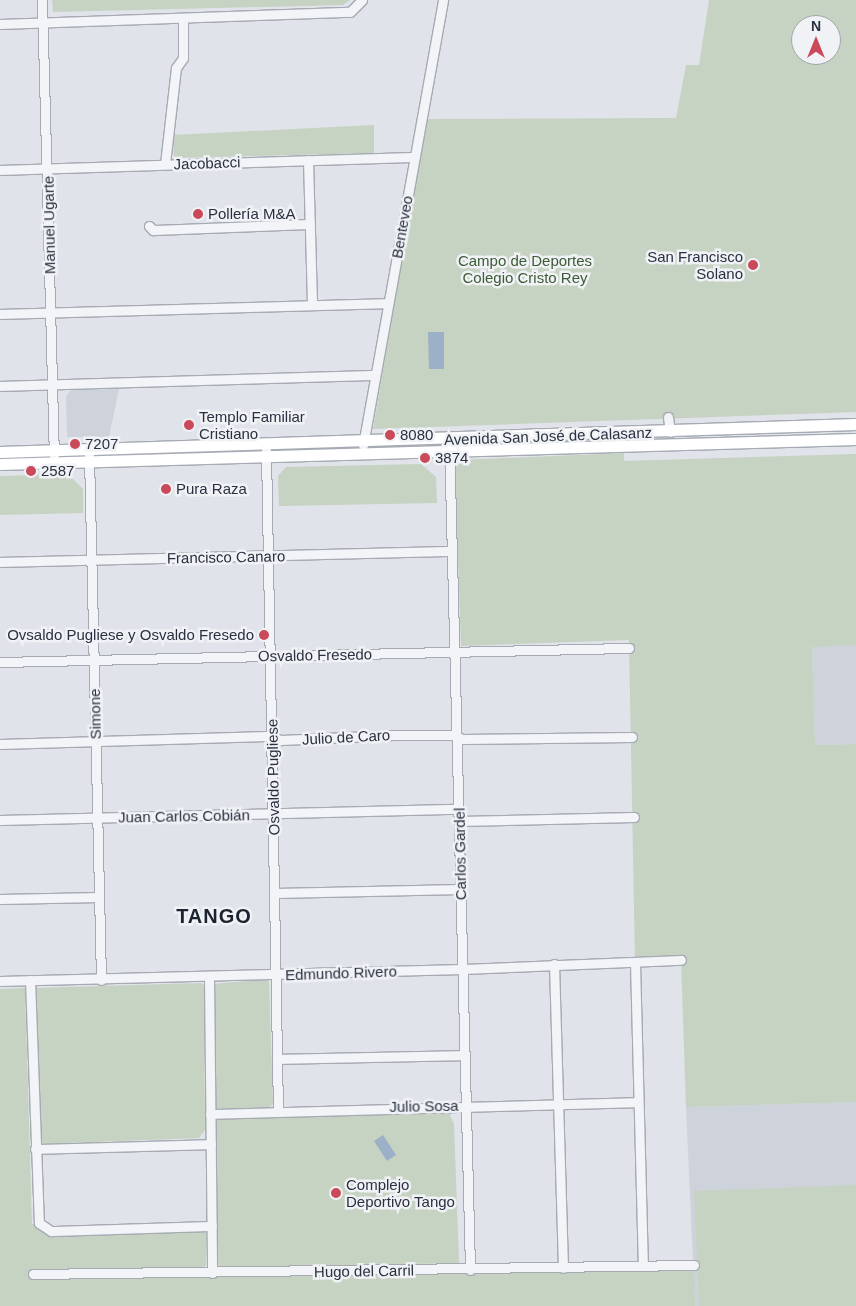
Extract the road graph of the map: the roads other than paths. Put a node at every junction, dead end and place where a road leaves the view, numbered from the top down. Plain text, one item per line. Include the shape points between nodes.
1 (42, 0) edge
2 (362, 0) edge
3 (443, 0) edge
4 (183, 18) junction
5 (42, 22) junction
6 (0, 24) edge
7 (415, 157) junction
8 (308, 160) junction
9 (165, 164) junction
10 (48, 168) junction
11 (0, 170) edge
12 (310, 224) junction
13 (149, 226) dead end
14 (388, 303) junction
15 (312, 305) junction
16 (50, 312) junction
17 (0, 314) edge
18 (375, 375) junction
19 (52, 385) junction
20 (0, 386) edge
21 (668, 417) dead end
22 (856, 424) edge
23 (670, 432) junction
24 (449, 439) junction
25 (856, 439) edge
26 (364, 441) junction
27 (266, 444) junction
28 (89, 449) junction
29 (54, 450) junction
30 (0, 452) edge
31 (449, 452) junction
32 (361, 454) junction
33 (266, 457) junction
34 (90, 461) junction
35 (54, 462) junction
36 (0, 464) edge
37 (452, 551) junction
38 (268, 556) junction
39 (92, 560) junction
40 (0, 562) edge
41 (629, 648) dead end
42 (454, 652) junction
43 (270, 656) junction
44 (94, 660) junction
45 (0, 662) edge
46 (457, 736) junction
47 (632, 737) dead end
48 (272, 738) junction
49 (96, 741) junction
50 (0, 744) edge
51 (458, 809) junction
52 (275, 815) junction
53 (634, 817) dead end
54 (97, 818) junction
55 (0, 820) edge
56 (459, 821) junction
57 (460, 889) junction
58 (275, 893) junction
59 (99, 897) junction
60 (0, 899) edge
61 (681, 960) dead end
62 (635, 963) junction
63 (554, 964) junction
64 (463, 969) junction
65 (276, 975) junction
66 (209, 977) junction
67 (30, 980) junction
68 (101, 980) junction
69 (0, 981) edge
70 (465, 1055) junction
71 (277, 1059) junction
72 (638, 1102) junction
73 (558, 1103) junction
74 (466, 1105) junction
75 (278, 1111) junction
76 (210, 1114) junction
77 (211, 1144) junction
78 (35, 1149) junction
79 (212, 1226) junction
80 (694, 1265) dead end
81 (643, 1266) junction
82 (563, 1268) junction
83 (470, 1270) junction
84 (212, 1273) junction
85 (33, 1274) dead end

1 - 5 street, Manuel Ugarte
2 - 4 street via 350,12
3 - 7 street, Benteveo
4 - 5 street
4 - 9 street via 183,58 176,68
5 - 6 street
5 - 10 street, Manuel Ugarte
7 - 8 street, Jacobacci
7 - 14 street, Benteveo
8 - 9 street, Jacobacci
8 - 12 street
9 - 10 street, Jacobacci
10 - 11 street, Jacobacci
10 - 16 street, Manuel Ugarte
12 - 13 street via 153,230
12 - 15 street
14 - 15 street
14 - 18 street, Benteveo
15 - 16 street
16 - 17 street
16 - 19 street, Manuel Ugarte
18 - 19 street
18 - 26 street, Benteveo
19 - 20 street
19 - 29 street, Manuel Ugarte
21 - 23 street
22 - 23 main road, Avenida San José de Calasanz
23 - 24 main road, Avenida San José de Calasanz
24 - 26 main road, Avenida San José de Calasanz
24 - 31 street, Carlos Gardel
25 - 31 main road, Avenida San José de Calasanz
26 - 27 main road, Avenida San José de Calasanz
26 - 32 street, Benteveo
27 - 28 main road, Avenida San José de Calasanz
27 - 33 street, Osvaldo Pugliese
28 - 29 main road, Avenida San José de Calasanz
28 - 34 street, Simone
29 - 30 main road, Avenida San José de Calasanz
29 - 35 street, Manuel Ugarte
31 - 32 main road, Avenida San José de Calasanz
31 - 37 street, Carlos Gardel
32 - 33 main road, Avenida San José de Calasanz
33 - 34 main road, Avenida San José de Calasanz
33 - 38 street, Osvaldo Pugliese
34 - 35 main road, Avenida San José de Calasanz
34 - 39 street, Simone
35 - 36 main road, Avenida San José de Calasanz
37 - 38 street, Francisco Canaro
37 - 42 street, Carlos Gardel
38 - 39 street, Francisco Canaro
38 - 43 street, Osvaldo Pugliese
39 - 40 street, Francisco Canaro
39 - 44 street, Simone
41 - 42 street, Osvaldo Fresedo
42 - 43 street, Osvaldo Fresedo
42 - 46 street, Carlos Gardel
43 - 44 street, Osvaldo Fresedo
43 - 48 street, Osvaldo Pugliese
44 - 45 street, Osvaldo Fresedo
44 - 49 street, Simone
46 - 47 street, Julio de Caro
46 - 48 street, Julio de Caro
46 - 51 street, Carlos Gardel
48 - 49 street, Julio de Caro
48 - 52 street, Osvaldo Pugliese
49 - 50 street, Julio de Caro
49 - 54 street, Simone
51 - 52 street, Juan Carlos Cobián
51 - 56 street, Carlos Gardel
52 - 54 street, Juan Carlos Cobián
52 - 58 street, Osvaldo Pugliese
53 - 56 street
54 - 55 street, Juan Carlos Cobián
54 - 59 street, Simone
56 - 57 street, Carlos Gardel
57 - 58 street
57 - 64 street, Carlos Gardel
58 - 65 street, Osvaldo Pugliese
59 - 60 street
59 - 68 street, Simone
61 - 62 street, Edmundo Rivero
62 - 63 street, Edmundo Rivero
62 - 72 street
63 - 64 street, Edmundo Rivero
63 - 73 street
64 - 65 street, Edmundo Rivero
64 - 70 street, Carlos Gardel
65 - 66 street, Edmundo Rivero
65 - 71 street, Osvaldo Pugliese
66 - 68 street, Edmundo Rivero
66 - 76 street
67 - 68 street, Edmundo Rivero
67 - 69 street, Edmundo Rivero
67 - 78 street
70 - 71 street
70 - 74 street, Carlos Gardel
71 - 75 street, Osvaldo Pugliese
72 - 73 street, Julio Sosa
72 - 81 street
73 - 74 street, Julio Sosa
73 - 82 street
74 - 75 street, Julio Sosa
74 - 83 street, Carlos Gardel
75 - 76 street, Julio Sosa
76 - 77 street
77 - 78 street
77 - 79 street
78 - 79 street via 39,1219 43,1228 51,1231
79 - 84 street
80 - 81 street, Hugo del Carril
81 - 82 street, Hugo del Carril
82 - 83 street, Hugo del Carril
83 - 84 street, Hugo del Carril
84 - 85 street, Hugo del Carril

